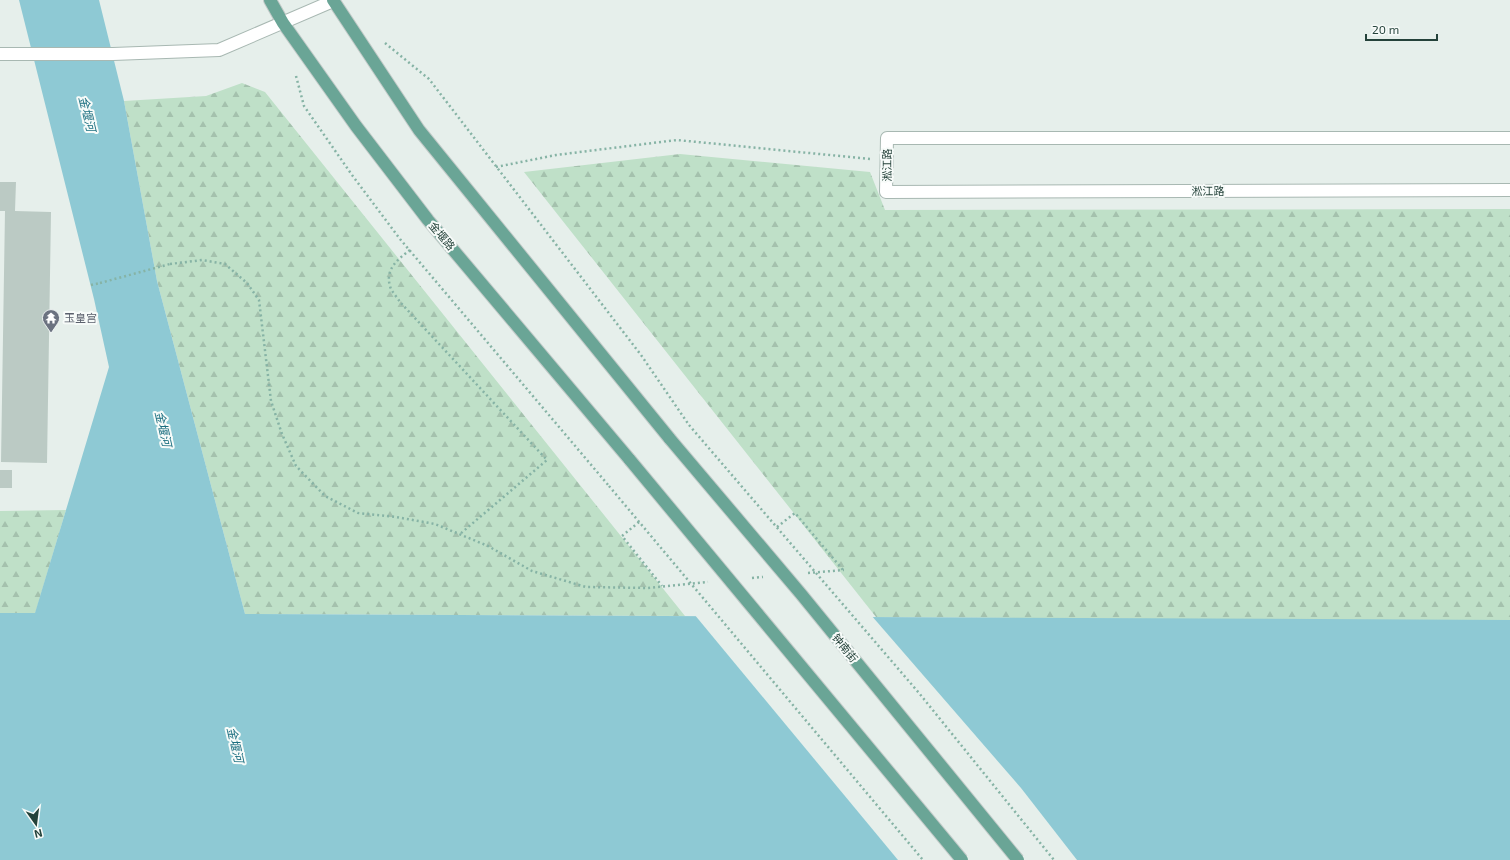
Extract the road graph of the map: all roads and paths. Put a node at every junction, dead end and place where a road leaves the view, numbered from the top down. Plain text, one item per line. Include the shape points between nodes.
1 (270, 0) edge
2 (333, 0) edge
3 (283, 23) junction
4 (381, 40) dead end
5 (0, 54) edge
6 (296, 76) dead end
7 (1510, 138) edge
8 (886, 161) junction
9 (496, 168) junction
10 (1510, 190) edge
11 (410, 250) junction
12 (90, 285) dead end
13 (639, 522) junction
14 (777, 527) junction
15 (460, 534) junction
16 (804, 574) dead end
17 (765, 577) dead end
18 (749, 579) dead end
19 (709, 582) dead end
20 (662, 586) junction
21 (923, 860) edge
22 (962, 860) edge
23 (1018, 860) edge
24 (1054, 860) edge

1 - 3 main road, 金堰路
2 - 3 street
2 - 23 main road, 钟南街, bridge via 419,130
3 - 5 street via 219,50 113,54
3 - 22 main road, 金堰路, bridge via 356,126 428,220
4 - 9 path via 429,79
6 - 11 path via 304,106 352,175
7 - 8 street, 淞江路 via 887,138
8 - 9 path via 677,140 556,155
8 - 10 street, 淞江路 via 886,192
9 - 14 path, bridge via 641,355 689,425
11 - 13 path, bridge
11 - 15 path via 399,258 390,271 390,286 400,302 547,460
12 - 15 path, bridge via 170,264 202,260 225,264 247,283 259,300 271,401 296,466 325,496 358,514 435,524
13 - 20 path via 622,536
13 - 21 path, bridge
14 - 16 path via 795,513 844,570
14 - 24 path, bridge via 919,693
15 - 20 path via 488,546 532,571 586,587
17 - 18 path
19 - 20 path

